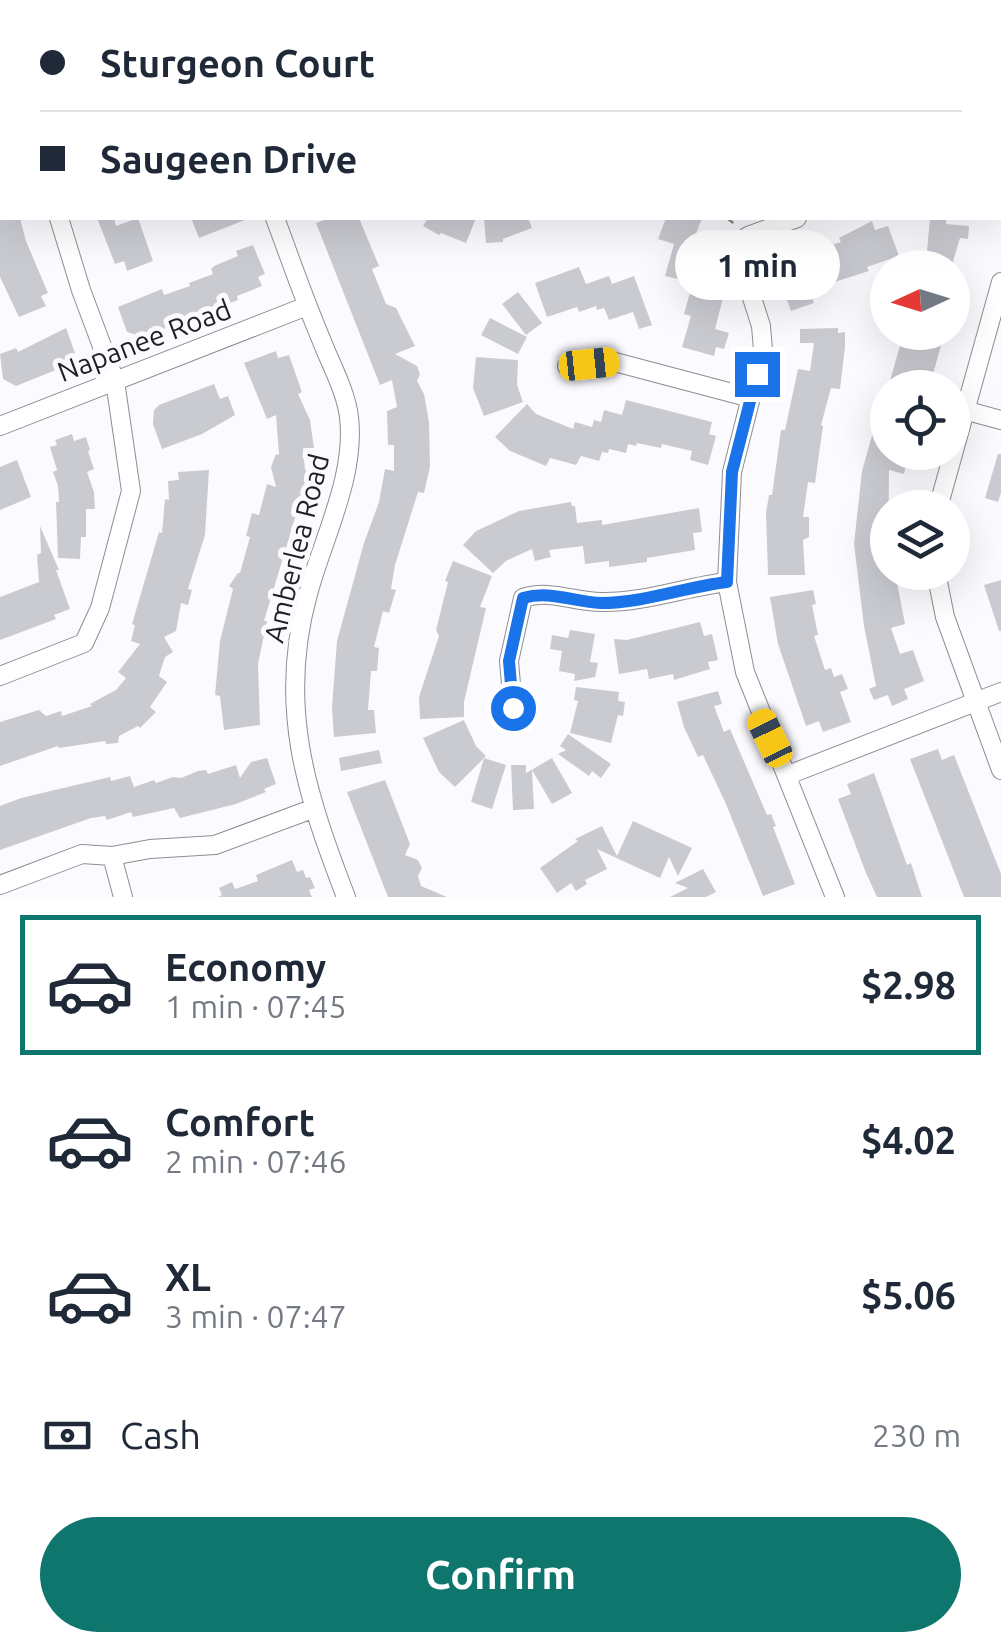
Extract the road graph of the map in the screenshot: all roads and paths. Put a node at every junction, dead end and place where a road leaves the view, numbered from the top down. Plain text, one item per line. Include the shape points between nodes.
1 (60, 220) edge
2 (276, 220) edge
3 (791, 220) edge
4 (1001, 282) edge
5 (307, 306) junction
6 (567, 366) dead end
7 (116, 381) junction
8 (970, 389) edge
9 (751, 398) junction
10 (970, 412) edge
11 (1001, 420) edge
12 (0, 426) edge
13 (727, 582) junction
14 (940, 590) edge
15 (0, 676) edge
16 (1001, 692) edge
17 (975, 702) junction
18 (513, 708) dead end
19 (1001, 770) edge
20 (788, 775) junction
21 (312, 809) junction
22 (112, 856) junction
23 (0, 885) edge
24 (123, 897) edge
25 (346, 897) edge
26 (835, 897) edge

1 - 7 street
2 - 5 street, Amberlea Road
3 - 9 street via 748,236 739,256 761,326
4 - 8 street
5 - 7 street, Napanee Road
5 - 21 street, Amberlea Road via 349,414 350,454 306,598 295,666 296,722
6 - 9 street via 611,361
7 - 12 street, Napanee Road
7 - 15 street via 131,491 100,608 84,643
9 - 13 street via 732,472
10 - 11 street
13 - 18 street via 599,603 523,598 509,661
13 - 20 street via 744,672
14 - 17 street
16 - 17 street
17 - 19 street
17 - 20 street
20 - 26 street
21 - 22 street via 215,845
21 - 25 street, Amberlea Road
22 - 23 street via 82,854
22 - 24 street

